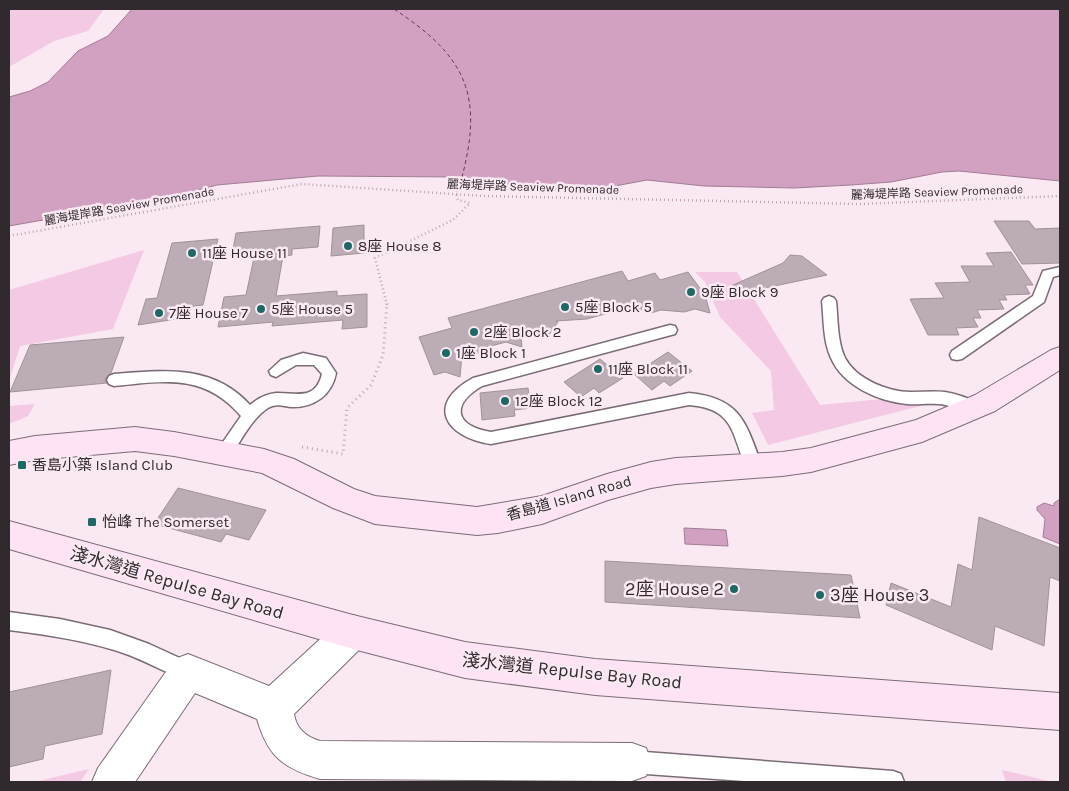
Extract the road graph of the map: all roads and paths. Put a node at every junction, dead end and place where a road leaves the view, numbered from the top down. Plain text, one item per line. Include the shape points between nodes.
1 (462, 177) dead end
2 (456, 193) junction
3 (1060, 196) edge
4 (9, 236) edge
5 (1060, 271) edge
6 (829, 301) dead end
7 (670, 330) dead end
8 (956, 355) dead end
9 (1060, 357) edge
10 (276, 371) dead end
11 (114, 380) dead end
12 (973, 407) junction
13 (250, 415) junction
14 (224, 452) junction
15 (9, 453) edge
16 (264, 461) junction
17 (754, 466) junction
18 (9, 535) edge
19 (9, 622) edge
20 (352, 632) junction
21 (188, 672) junction
22 (274, 707) junction
23 (1060, 712) edge
24 (632, 762) joint
25 (586, 772) edge
26 (112, 782) edge
27 (893, 782) edge

1 - 2 path
2 - 3 path, 麗海堤岸路 Seaview Promenade via 860,204
2 - 4 path, 麗海堤岸路 Seaview Promenade via 302,184
2 - 16 path via 458,200 470,203 453,220 375,258 387,301 383,355 371,385 347,408 344,454 277,443
5 - 8 lane via 1048,274 1039,299
6 - 12 lane via 836,350 853,376 876,390 892,395 946,398
7 - 17 lane via 478,382 460,392 453,408 454,417 472,435 491,438 700,399 731,413
9 - 12 main road, 香島道 Island Road via 985,403
10 - 13 lane via 290,362 306,358 321,362 329,373 325,387 311,398 292,402 275,399
11 - 13 lane via 172,375 202,380 230,393
12 - 17 main road, 香島道 Island Road via 922,430 811,460
13 - 14 lane
14 - 15 main road, 香島道 Island Road via 135,439
14 - 16 main road, 香島道 Island Road
16 - 17 main road, 香島道 Island Road via 362,507 477,521 542,510 651,474
18 - 20 main road, 淺水灣道 Repulse Bay Road
19 - 21 lane via 97,636 144,651
20 - 22 street
20 - 23 main road, 淺水灣道 Repulse Bay Road via 465,660 595,677
21 - 22 street
21 - 26 street
22 - 25 street via 276,722 291,748 320,760
24 - 25 street
24 - 27 lane

